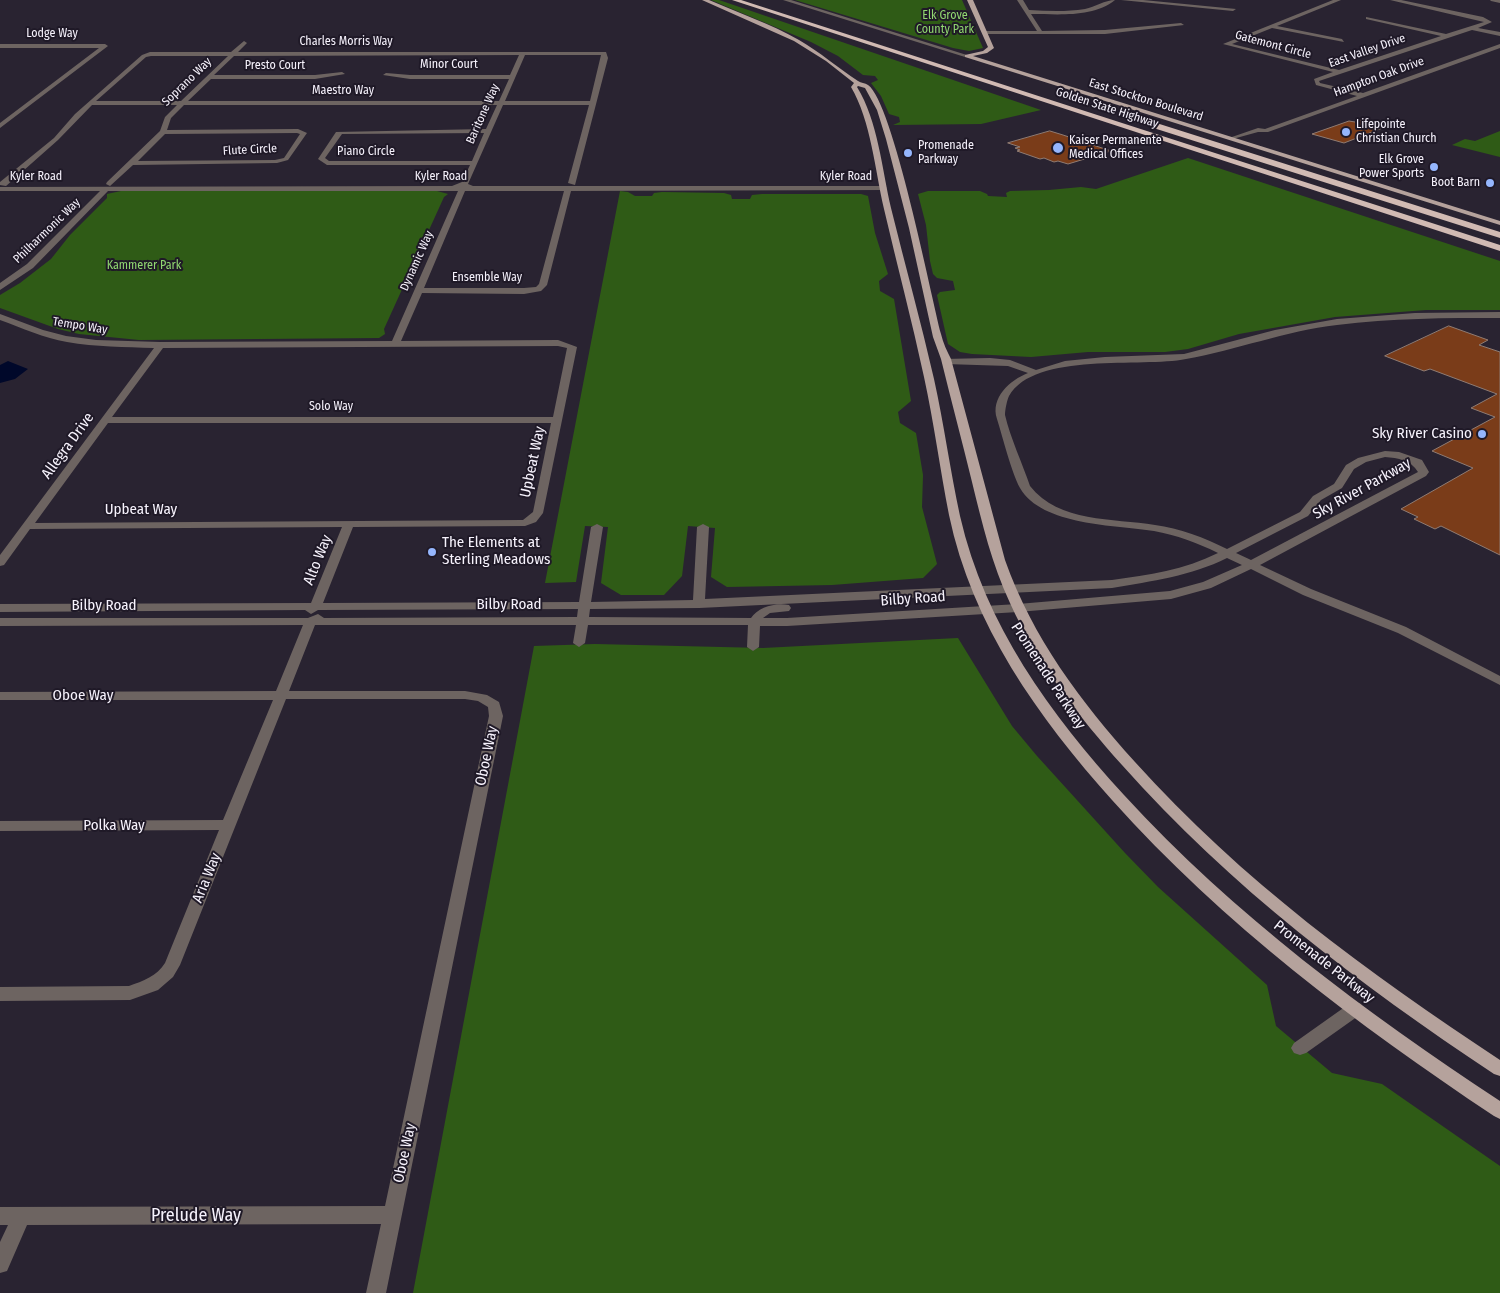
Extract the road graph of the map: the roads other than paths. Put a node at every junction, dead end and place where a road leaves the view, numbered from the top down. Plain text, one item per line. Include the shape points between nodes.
1 (705, 0) edge
2 (735, 0) edge
3 (762, 0) edge
4 (786, 0) edge
5 (970, 0) edge
6 (1020, 0) edge
7 (1112, 0) edge
8 (1124, 0) edge
9 (1338, 0) edge
10 (1394, 0) edge
11 (1436, 0) edge
12 (1493, 0) edge
13 (1500, 1) edge
14 (1420, 5) junction
15 (1233, 9) dead end
16 (1028, 12) junction
17 (1368, 18) dead end
18 (1181, 25) dead end
19 (1270, 26) junction
20 (1472, 28) junction
21 (986, 32) junction
22 (1040, 32) junction
23 (1500, 34) edge
24 (1446, 36) junction
25 (1342, 40) dead end
26 (244, 43) dead end
27 (1500, 46) edge
28 (0, 47) edge
29 (233, 53) junction
30 (522, 53) junction
31 (967, 56) junction
32 (976, 58) junction
33 (966, 66) dead end
34 (1339, 72) junction
35 (342, 74) dead end
36 (386, 75) dead end
37 (208, 77) junction
38 (512, 77) junction
39 (857, 83) junction
40 (1362, 95) junction
41 (500, 102) junction
42 (863, 102) junction
43 (93, 103) junction
44 (182, 103) junction
45 (594, 103) junction
46 (1115, 113) dead end
47 (883, 119) junction
48 (869, 120) junction
49 (0, 126) edge
50 (488, 131) junction
51 (1266, 131) junction
52 (163, 132) junction
53 (889, 139) junction
54 (1231, 139) junction
55 (1241, 142) junction
56 (131, 163) junction
57 (474, 163) junction
58 (738, 173) dead end
59 (569, 185) junction
60 (740, 185) junction
61 (882, 185) junction
62 (1, 186) edge
63 (108, 186) junction
64 (464, 186) junction
65 (742, 199) dead end
66 (1500, 223) edge
67 (1500, 235) edge
68 (896, 243) junction
69 (1500, 248) edge
70 (925, 286) junction
71 (0, 287) edge
72 (907, 287) junction
73 (418, 290) junction
74 (1500, 315) edge
75 (0, 317) edge
76 (938, 337) junction
77 (395, 344) junction
78 (160, 345) junction
79 (946, 362) junction
80 (1036, 373) junction
81 (105, 420) junction
82 (557, 420) junction
83 (349, 524) junction
84 (28, 526) junction
85 (596, 527) dead end
86 (703, 530) dead end
87 (1227, 553) junction
88 (0, 563) edge
89 (1251, 565) junction
90 (1010, 589) junction
91 (977, 590) junction
92 (892, 595) junction
93 (699, 604) junction
94 (585, 606) junction
95 (0, 608) edge
96 (1018, 608) junction
97 (986, 611) junction
98 (313, 614) junction
99 (582, 621) junction
100 (0, 622) edge
101 (754, 622) junction
102 (579, 643) dead end
103 (753, 647) dead end
104 (1500, 681) edge
105 (0, 696) edge
106 (281, 696) junction
107 (228, 825) junction
108 (0, 826) edge
109 (0, 994) edge
110 (1355, 1009) junction
111 (1300, 1048) dead end
112 (1500, 1069) edge
113 (1500, 1110) edge
114 (392, 1215) junction
115 (0, 1216) edge
116 (21, 1216) junction
117 (0, 1264) edge
118 (376, 1293) edge

1 - 39 main road, Promenade Parkway via 796,40
2 - 69 highway, Golden State Highway
3 - 33 highway
4 - 31 street, East Stockton Boulevard
5 - 21 main road
6 - 16 street
7 - 16 street via 1084,10
8 - 15 street
9 - 19 street, Gatemont Circle
10 - 14 street
11 - 14 street
12 - 13 street
14 - 20 street, East Valley Drive via 1489,22
16 - 22 street
17 - 24 street
18 - 22 street via 1112,32
19 - 25 street
19 - 34 street, Gatemont Circle via 1226,44
20 - 23 street, East Valley Drive
20 - 24 street, East Valley Drive
21 - 22 street
21 - 31 main road via 990,50
21 - 32 main road via 992,38 996,51
24 - 34 street, East Valley Drive
26 - 29 street, Soprano Way
27 - 40 street, Hampton Oak Drive
28 - 49 street, Lodge Way via 103,47
29 - 30 street, Charles Morris Way
29 - 37 street, Soprano Way
29 - 43 street, Charles Morris Way via 146,55
30 - 38 street, Baritone Way
30 - 45 street, Charles Morris Way via 604,53
31 - 32 main road, East Stockton Boulevard
32 - 54 main road, East Stockton Boulevard
34 - 40 street, East Valley Drive via 1316,80 1318,84
35 - 37 street, Presto Court
36 - 38 street, Minor Court
37 - 44 street, Soprano Way
38 - 41 street, Baritone Way
39 - 42 main road, Promenade Parkway via 854,87
39 - 47 main road, Promenade Parkway via 867,87
40 - 51 street, Hampton Oak Drive
41 - 44 street, Maestro Way
41 - 45 street, Maestro Way
41 - 50 street, Baritone Way
42 - 47 main road via 869,103 876,116
42 - 48 main road, Promenade Parkway
43 - 44 street, Maestro Way
43 - 62 street, Charles Morris Way
44 - 52 street, Soprano Way via 168,117
45 - 59 street, Charles Morris Way
46 - 67 highway, Golden State Highway
47 - 53 main road, Promenade Parkway
48 - 53 main road via 877,123 884,137
48 - 61 main road, Promenade Parkway
50 - 57 street, Baritone Way
50 - 57 street, Piano Circle via 342,132 338,133 321,159 335,163
51 - 54 street, Hampton Oak Drive via 1258,130
51 - 55 street, Hampton Oak Drive via 1268,133
52 - 56 street, Soprano Way
52 - 56 street, Flute Circle via 304,133 286,159 275,162
53 - 70 main road, Promenade Parkway
54 - 55 main road, East Stockton Boulevard
55 - 66 main road, East Stockton Boulevard
56 - 63 street, Soprano Way
57 - 64 street, Baritone Way
58 - 60 street
59 - 60 street, Kyler Road via 643,189
59 - 64 street, Kyler Road
59 - 73 street, Ensemble Way via 543,285 538,289
60 - 61 street, Kyler Road
60 - 61 street, Kyler Road via 832,182
60 - 65 street
61 - 68 main road, Promenade Parkway
62 - 63 street, Kyler Road
62 - 63 street, Kyler Road via 55,189
63 - 64 street, Kyler Road
63 - 64 street, Kyler Road
63 - 71 street, Philharmonic Way via 41,256
64 - 73 street, Dynamic Way
68 - 70 main road via 908,250 916,280
68 - 72 main road, Promenade Parkway
70 - 76 main road, Promenade Parkway
72 - 76 main road via 919,292 928,326
72 - 91 main road, Promenade Parkway via 962,543
73 - 77 street, Dynamic Way
74 - 80 street via 1415,316 1337,322 1275,333 1184,356 1082,362
75 - 78 street, Tempo Way via 66,339
76 - 79 main road, Promenade Parkway
77 - 78 street, Upbeat Way
77 - 82 street, Upbeat Way via 569,345 572,350
78 - 81 street, Allegra Drive
79 - 80 street via 1010,363
79 - 90 main road, Promenade Parkway via 989,530
80 - 87 street via 1013,385 1000,407 1000,419 1024,487 1033,497 1069,516 1172,532
81 - 82 street, Solo Way
81 - 84 street, Allegra Drive
82 - 83 street, Upbeat Way via 538,513 532,520 517,524
83 - 84 street, Upbeat Way
83 - 98 street, Alto Way
84 - 88 street, Allegra Drive
85 - 94 street
86 - 93 street
87 - 89 street
87 - 89 street, Sky River Parkway via 1304,514 1317,498 1338,486 1350,467 1362,460 1385,454 1399,455 1413,459 1423,469 1422,474
87 - 90 street, Sky River Parkway via 1196,568 1152,579
89 - 96 street, Sky River Parkway via 1207,585 1171,595
89 - 104 street via 1314,595 1402,630
90 - 91 street, Bilby Road
90 - 96 main road, Promenade Parkway
91 - 92 street, Bilby Road
91 - 97 main road, Promenade Parkway
92 - 93 street, Bilby Road
92 - 101 street via 881,602 863,605 771,609 757,616
93 - 94 street, Bilby Road
94 - 98 street, Bilby Road via 476,607 436,613
94 - 99 street
95 - 98 street, Bilby Road
96 - 97 street, Bilby Road
96 - 112 main road, Promenade Parkway via 1051,664 1087,714 1183,821 1303,928
97 - 101 street, Bilby Road
97 - 110 main road, Promenade Parkway via 1041,703 1075,749 1128,809 1222,901
98 - 99 street, Bilby Road
98 - 100 street, Bilby Road via 157,622
98 - 106 street, Aria Way
99 - 101 street, Bilby Road
99 - 102 street
101 - 103 street
105 - 106 street, Oboe Way
106 - 107 street, Aria Way
106 - 114 street, Oboe Way via 474,696 489,701 496,711
107 - 108 street, Polka Way
107 - 109 street, Aria Way via 172,965 152,985 130,993
110 - 111 street
110 - 113 main road, Promenade Parkway
114 - 116 street, Prelude Way
114 - 118 street, Oboe Way
115 - 116 street, Prelude Way
116 - 117 street

